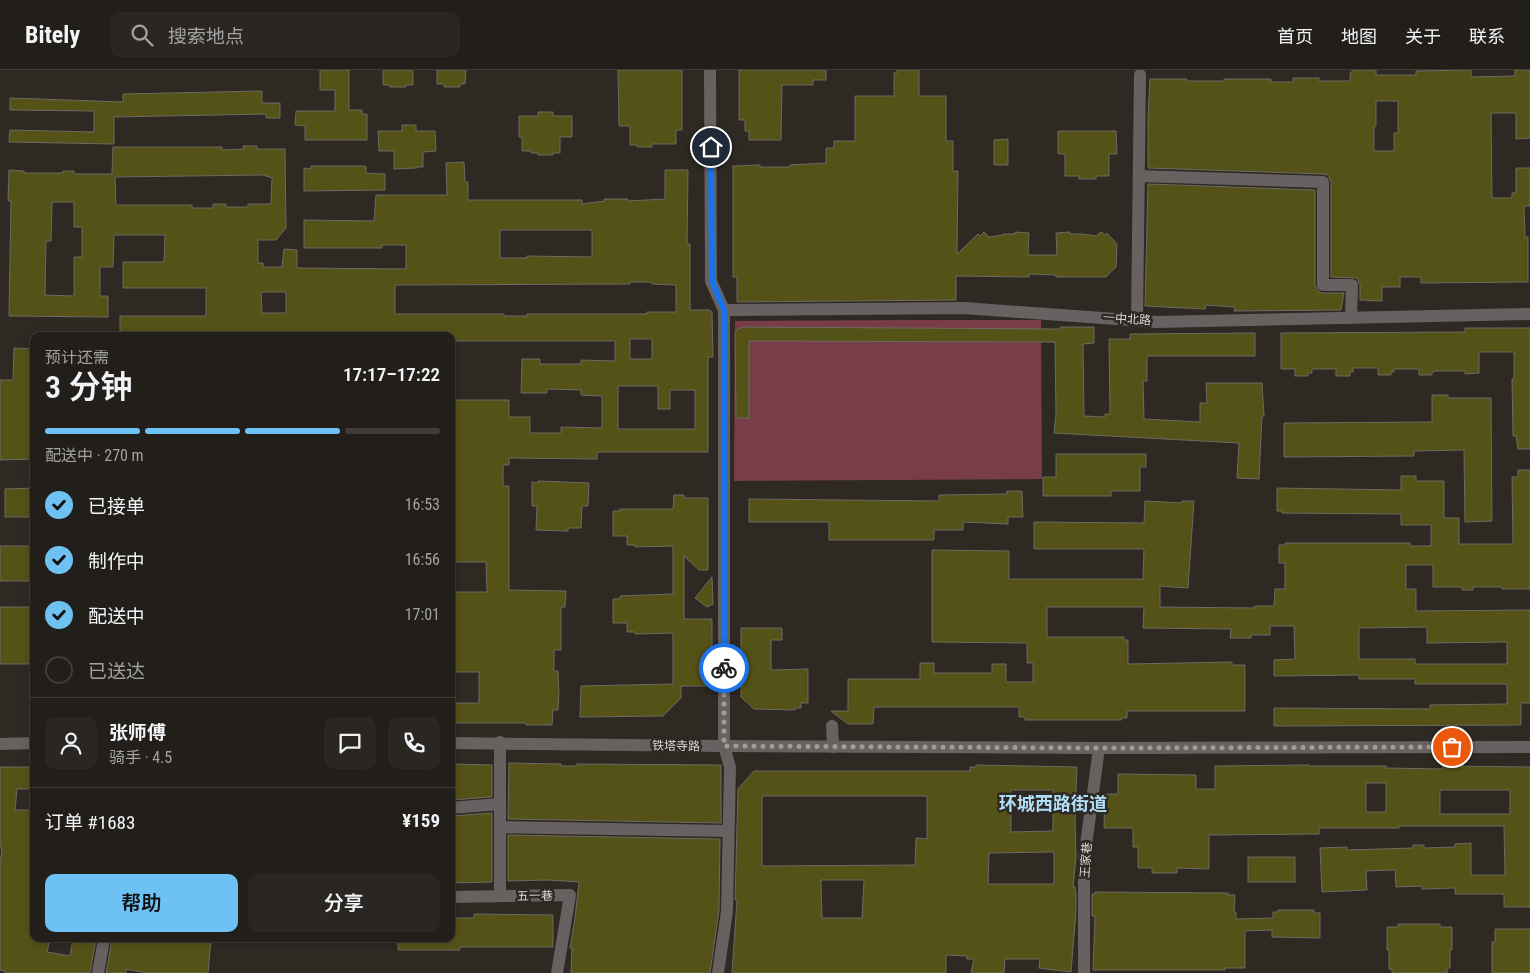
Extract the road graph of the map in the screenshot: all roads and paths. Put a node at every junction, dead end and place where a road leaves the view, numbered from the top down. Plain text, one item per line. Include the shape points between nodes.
1 (710, 70) edge
2 (1140, 75) dead end
3 (1139, 176) junction
4 (724, 310) junction
5 (1530, 314) edge
6 (1351, 318) junction
7 (1137, 320) junction
8 (832, 726) dead end
9 (455, 742) edge
10 (500, 742) junction
11 (30, 743) edge
12 (0, 744) edge
13 (724, 746) junction
14 (833, 747) junction
15 (1530, 747) edge
16 (1099, 748) junction
17 (500, 804) junction
18 (455, 808) edge
19 (500, 827) junction
20 (728, 831) junction
21 (500, 896) junction
22 (455, 897) edge
23 (103, 942) edge
24 (98, 973) edge
25 (557, 973) edge
26 (718, 973) edge
27 (1084, 973) edge

1 - 4 street via 712,281
2 - 3 street
3 - 6 street via 1323,182 1323,285 1352,285
3 - 7 street
4 - 7 street, 一中北路 via 964,308
4 - 13 street
5 - 6 street, 一中北路
6 - 7 street, 一中北路
8 - 14 street
9 - 10 street, 铁塔寺路
10 - 13 street, 铁塔寺路
10 - 17 street
11 - 12 street
13 - 14 street, 铁塔寺路
13 - 20 street via 730,767
14 - 16 street, 铁塔寺路
15 - 16 street, 铁塔寺路
16 - 27 street, 王家巷 via 1084,860
17 - 18 street
17 - 19 street
19 - 20 street
19 - 21 street
20 - 26 street via 728,911
21 - 22 street, 五一巷
21 - 25 street, 五一巷 via 570,895
23 - 24 street

